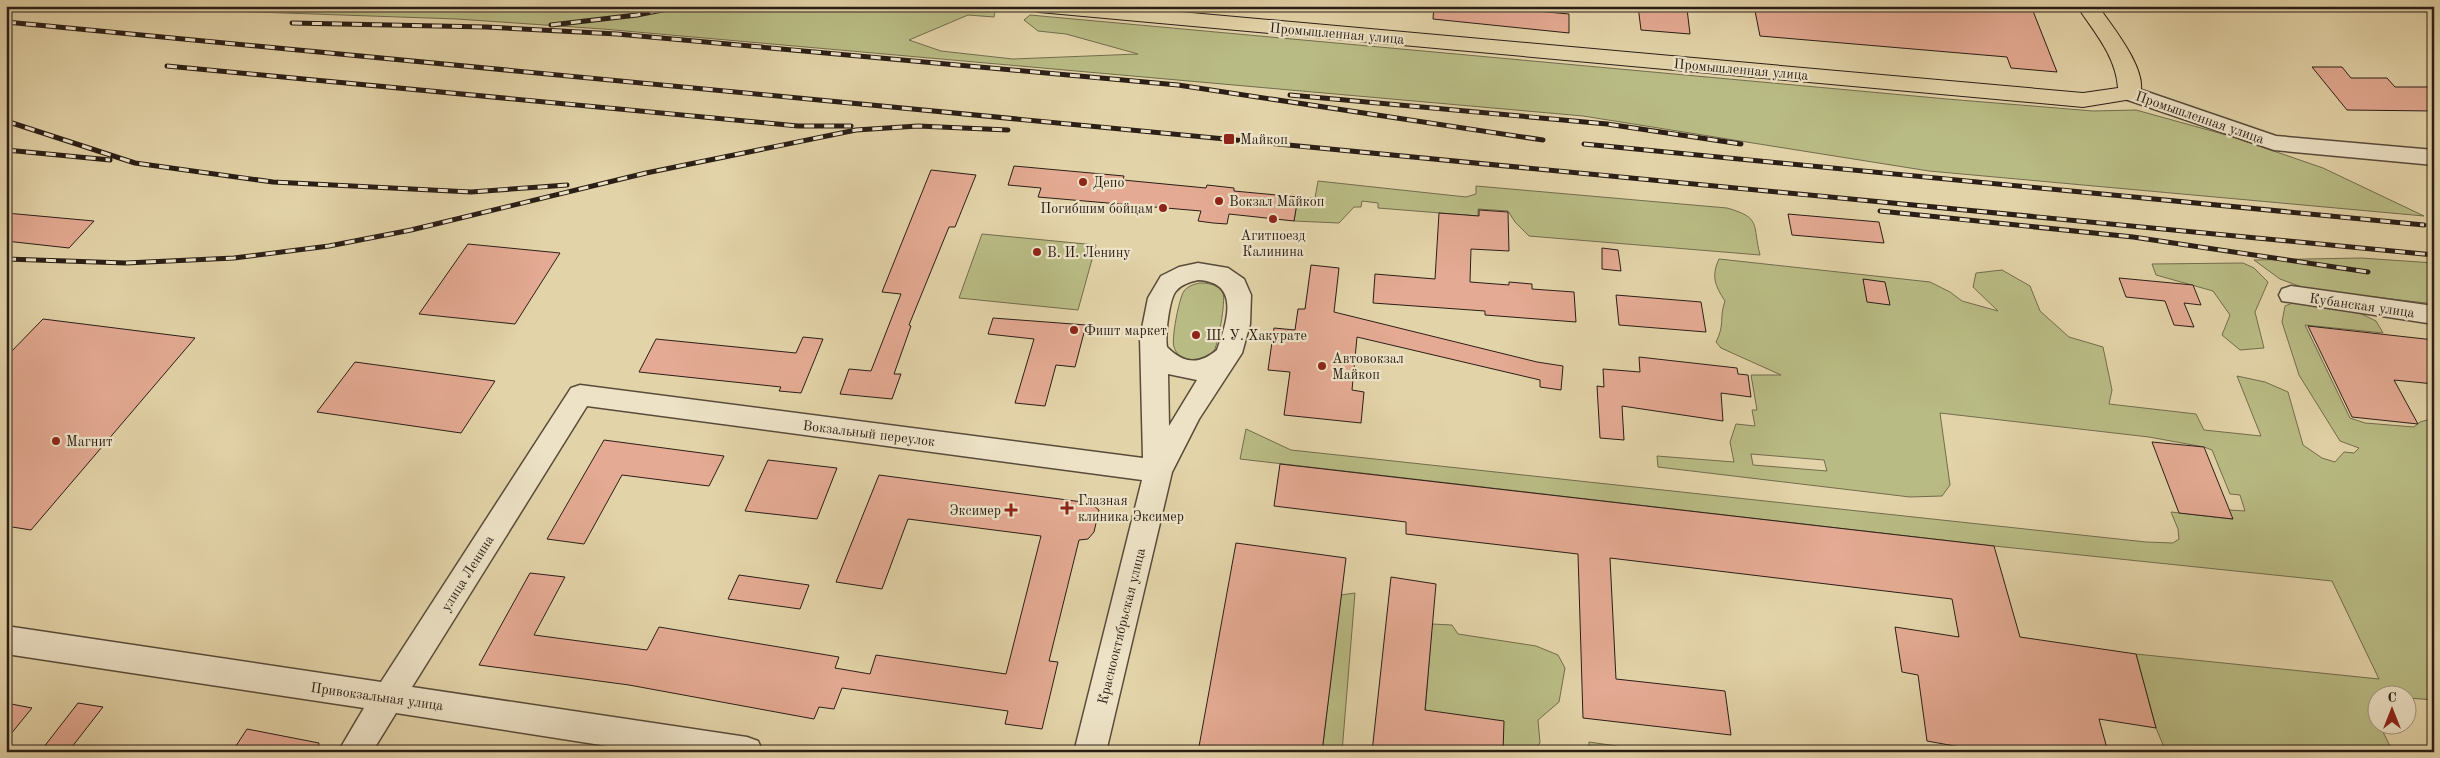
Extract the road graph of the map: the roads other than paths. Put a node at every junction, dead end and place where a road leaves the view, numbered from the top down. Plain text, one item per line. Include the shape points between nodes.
1 (1039, 6) edge
2 (2087, 6) edge
3 (2130, 93) junction
4 (2434, 158) edge
5 (2291, 295) dead end
6 (2434, 315) edge
7 (1155, 351) junction
8 (1226, 356) junction
9 (580, 395) joint
10 (1158, 471) junction
11 (6, 640) edge
12 (388, 698) junction
13 (354, 752) edge
14 (747, 752) edge
15 (1090, 752) edge

1 - 3 main road, Промышленная улица via 2083,100
2 - 3 main road via 2128,71
3 - 4 street, Промышленная улица via 2274,143
5 - 6 street, Кубанская улица
7 - 8 street via 1172,367 1185,370 1211,367
7 - 8 street via 1152,342 1164,290 1180,276 1204,272 1227,279 1239,296 1233,343
7 - 10 street
8 - 10 street
9 - 10 street, Вокзальный переулок
9 - 12 street, улица Ленина
10 - 15 street, Краснооктябрьская улица
11 - 12 street, Привокзальная улица
12 - 13 street, улица Ленина
12 - 14 street, Привокзальная улица

